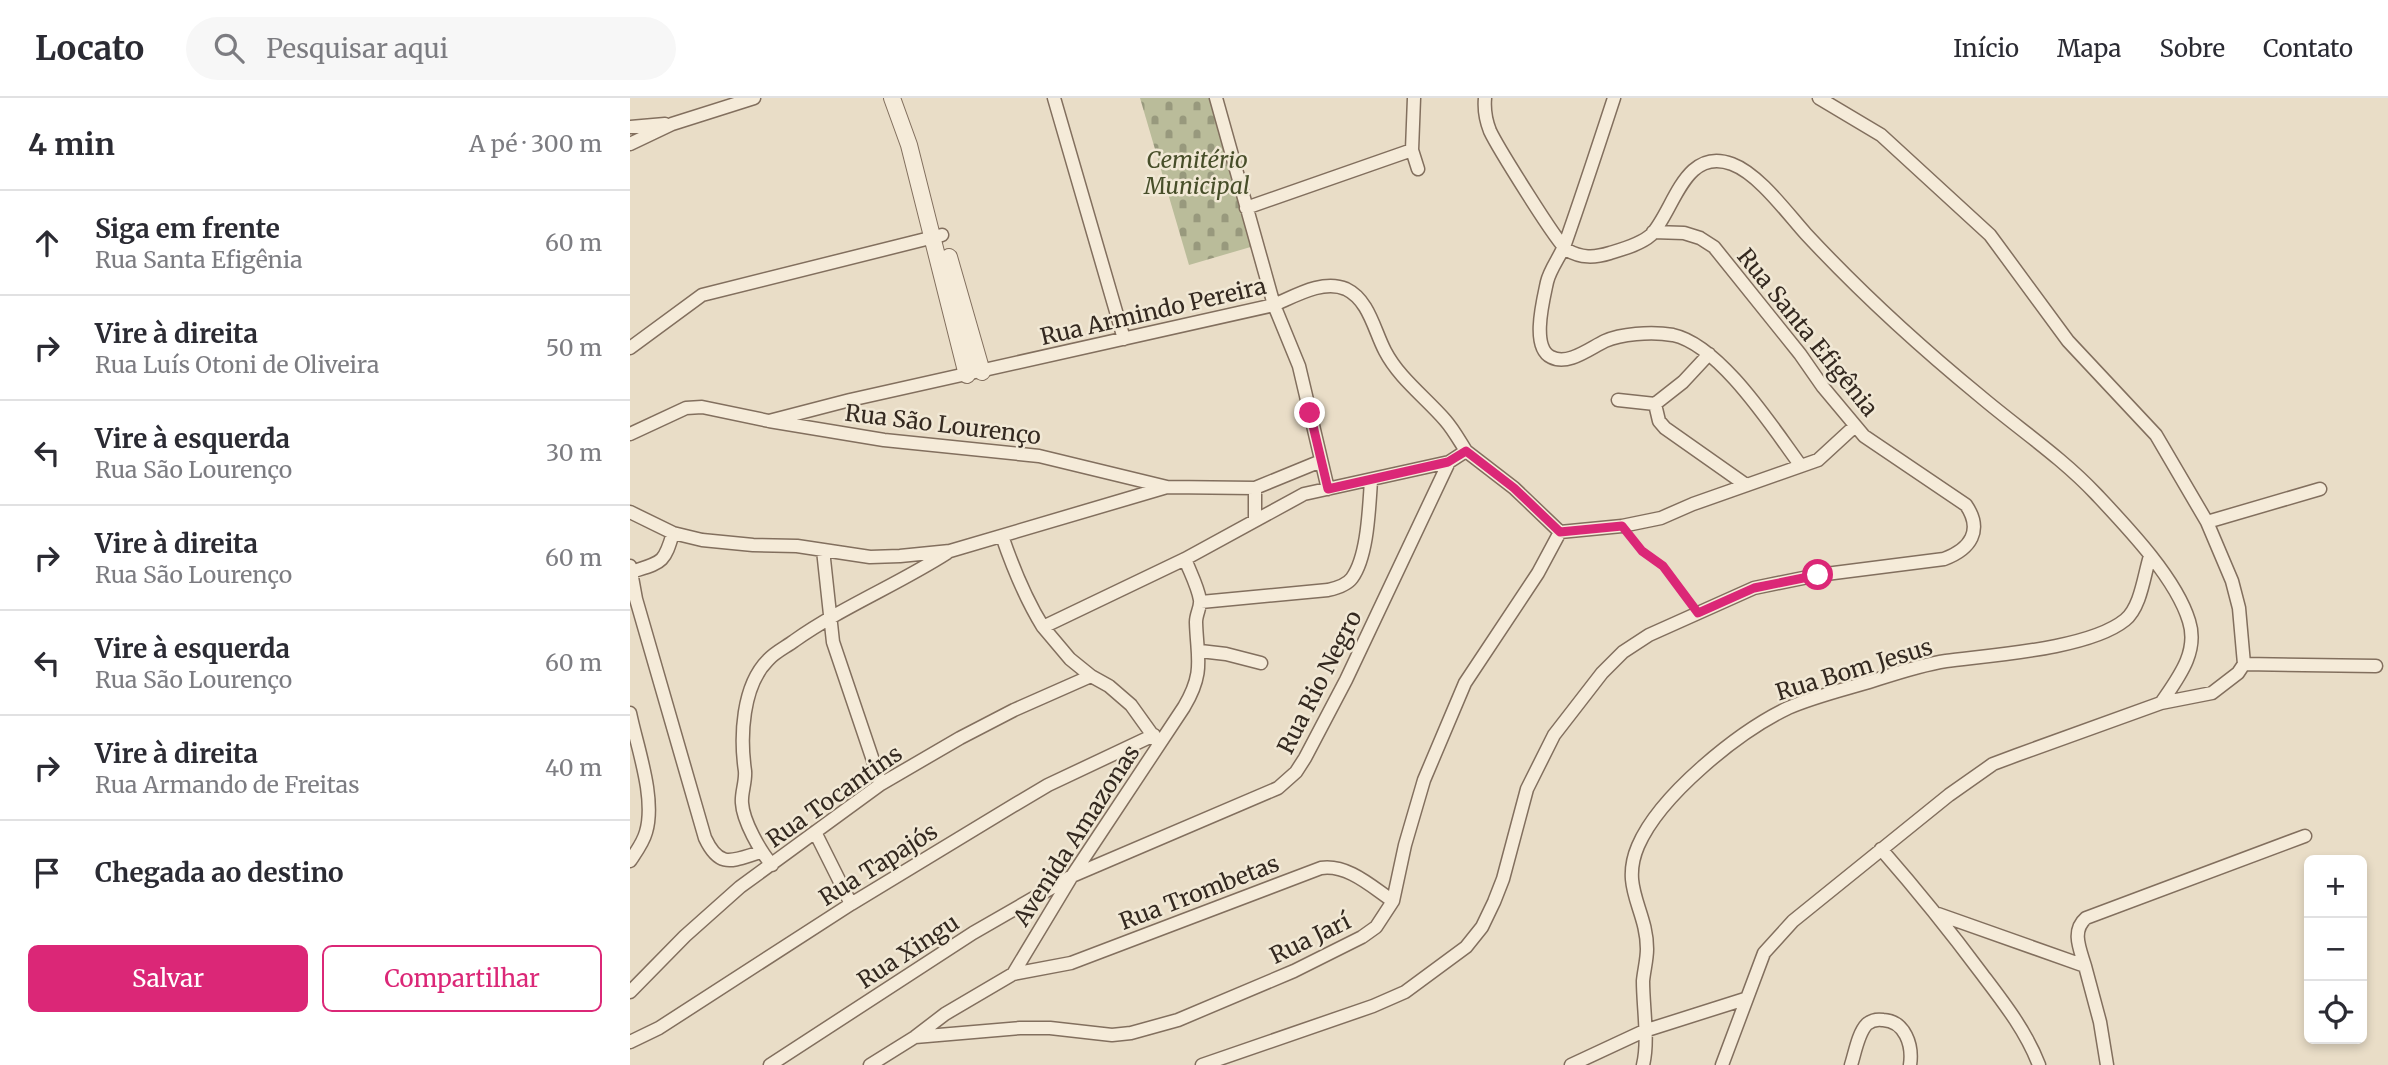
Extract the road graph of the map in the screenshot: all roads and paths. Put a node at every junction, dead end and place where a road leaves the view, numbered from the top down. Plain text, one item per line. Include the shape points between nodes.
1 (754, 98) edge
2 (891, 98) edge
3 (901, 98) edge
4 (1054, 98) edge
5 (1216, 98) edge
6 (1413, 98) edge
7 (1485, 98) edge
8 (1614, 98) edge
9 (1819, 98) edge
10 (672, 124) junction
11 (630, 127) edge
12 (633, 143) edge
13 (1412, 150) junction
14 (1418, 169) dead end
15 (1246, 208) junction
16 (1653, 232) junction
17 (938, 235) junction
18 (1564, 248) junction
19 (1275, 305) junction
20 (1124, 339) junction
21 (630, 348) edge
22 (1709, 354) junction
23 (975, 373) junction
24 (1618, 400) dead end
25 (1655, 404) junction
26 (769, 421) junction
27 (1855, 426) junction
28 (630, 433) edge
29 (1466, 451) junction
30 (1321, 461) junction
31 (1448, 462) junction
32 (1801, 466) junction
33 (1371, 481) junction
34 (1746, 485) junction
35 (1167, 487) junction
36 (1255, 488) junction
37 (1328, 489) junction
38 (2320, 489) dead end
39 (630, 512) edge
40 (1255, 519) junction
41 (2207, 522) junction
42 (1622, 526) junction
43 (1560, 532) junction
44 (673, 533) junction
45 (1002, 536) junction
46 (823, 550) junction
47 (950, 551) junction
48 (2150, 556) junction
49 (1185, 559) junction
50 (631, 569) edge
51 (1200, 602) junction
52 (1698, 613) junction
53 (830, 617) junction
54 (1043, 627) junction
55 (1200, 651) junction
56 (1261, 663) dead end
57 (2244, 664) junction
58 (2376, 666) dead end
59 (1091, 676) junction
60 (2161, 703) junction
61 (630, 713) edge
62 (1157, 740) junction
63 (881, 784) junction
64 (815, 832) junction
65 (2305, 836) dead end
66 (1881, 849) junction
67 (761, 852) junction
68 (630, 861) edge
69 (772, 865) junction
70 (1072, 876) junction
71 (1393, 901) junction
72 (851, 904) junction
73 (1937, 914) junction
74 (2085, 966) junction
75 (1013, 974) junction
76 (630, 992) edge
77 (1745, 999) junction
78 (1644, 1031) junction
79 (915, 1037) junction
80 (630, 1042) edge
81 (770, 1065) edge
82 (870, 1065) edge
83 (1202, 1065) edge
84 (1571, 1065) edge
85 (1643, 1065) edge
86 (1722, 1065) edge
87 (1850, 1065) edge
88 (1910, 1065) edge
89 (2039, 1065) edge
90 (2107, 1065) edge

1 - 10 street
2 - 17 street
3 - 17 street
4 - 20 street
5 - 15 street
6 - 13 street
7 - 18 street via 1490,130
8 - 18 street
9 - 41 street via 1881,135 1990,235 2068,341 2156,435
10 - 11 street
10 - 12 street
11 - 12 street
13 - 14 street
13 - 15 street
15 - 19 street
16 - 18 street via 1644,240 1596,257 1581,257
16 - 27 street, Rua Santa Efigênia via 1684,233 1714,247
16 - 48 street via 1674,195 1699,166 1721,162 1743,171 1890,317 2056,455
17 - 21 street via 702,295
17 - 23 street
18 - 22 street via 1548,278 1542,309 1539,335 1549,356 1569,359 1608,339 1648,333 1674,335
19 - 20 street, Rua Armindo Pereira
19 - 29 street, Rua Armindo Pereira via 1328,286 1353,294 1364,306 1386,353 1447,422
19 - 30 street via 1299,366
20 - 23 street, Rua Armindo Pereira
22 - 25 street
22 - 32 street via 1741,387
23 - 26 street, Rua Armindo Pereira
24 - 25 street
25 - 34 street via 1665,428
26 - 28 street, Rua São Lourenço via 686,408
26 - 35 street, Rua São Lourenço via 884,440 1039,456
27 - 32 street via 1818,460
27 - 52 street, Rua Santa Efigênia via 1966,505 1975,523 1968,543 1944,559 1754,588
29 - 31 street
29 - 43 street
30 - 36 street
30 - 37 street
31 - 33 street
31 - 70 street, Rua Rio Negro via 1346,680 1296,772 1278,788
32 - 34 street
33 - 37 street
33 - 51 street via 1362,554 1346,583 1328,590
34 - 42 street via 1661,518
35 - 36 street, Rua São Lourenço
35 - 45 street
36 - 40 street
37 - 40 street via 1304,494
38 - 41 street
39 - 44 street
40 - 49 street
41 - 57 street via 2232,581
42 - 43 street
42 - 52 path via 1642,551 1663,566
43 - 71 street, Rua Jarí via 1465,683 1440,738 1420,793
44 - 46 street via 702,540
44 - 50 street via 663,560
45 - 47 street
45 - 54 street
46 - 47 street via 870,557
46 - 53 street
47 - 53 street
48 - 60 street via 2174,588 2190,622 2193,642
48 - 78 street, Rua Bom Jesus via 2132,611 2111,629 2038,649 1941,662 1790,707 1756,725 1673,794 1646,830 1630,878 1647,948
49 - 51 street, Avenida Amazonas
49 - 54 street
50 - 67 street via 705,838 722,860
51 - 55 street, Avenida Amazonas via 1196,624
52 - 83 street, Rua Santa Efigênia via 1623,652 1554,736 1527,789 1494,902 1466,947 1405,992
53 - 63 street via 833,642
53 - 67 street via 768,660 748,700 742,802
54 - 59 street
55 - 56 street
55 - 62 street, Avenida Amazonas via 1195,689
57 - 58 street
57 - 60 street via 2212,693
59 - 62 street via 1131,705
59 - 63 street, Rua Tocantins via 1003,716
60 - 66 street via 1993,764
61 - 68 street via 649,800 645,835
62 - 70 street, Avenida Amazonas
62 - 72 street, Rua Tapajós via 1048,785
63 - 64 street, Rua Tocantins
64 - 69 street, Rua Tocantins
64 - 72 street
65 - 74 street via 2086,918 2076,933
66 - 73 street
66 - 77 street via 1785,929 1764,953
67 - 69 street
69 - 76 street, Rua Tocantins via 685,936
70 - 75 street, Avenida Amazonas
70 - 81 street, Rua Xingu via 973,933
71 - 75 street, Rua Trombetas via 1343,869 1321,868 1071,964
71 - 79 street, Rua Jarí via 1376,927 1362,937 1294,971 1166,1023 1112,1035 1020,1028
72 - 80 street, Rua Tapajós via 660,1028
73 - 74 street
73 - 89 street via 2011,1013
74 - 90 street
75 - 79 street, Avenida Amazonas
77 - 78 street
77 - 86 street
78 - 84 street
78 - 85 street, Rua Bom Jesus
79 - 82 street, Avenida Amazonas
87 - 88 street via 1864,1029 1876,1019 1895,1021 1902,1029 1909,1040

